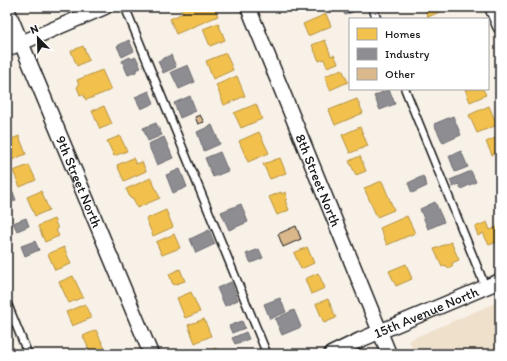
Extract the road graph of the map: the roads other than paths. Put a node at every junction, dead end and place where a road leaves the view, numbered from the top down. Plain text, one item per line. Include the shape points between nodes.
1 (105, 7) edge
2 (125, 7) edge
3 (248, 7) edge
4 (372, 7) edge
5 (492, 7) edge
6 (7, 8) edge
7 (377, 18) edge
8 (500, 26) edge
9 (21, 43) junction
10 (7, 49) edge
11 (405, 90) edge
12 (500, 281) edge
13 (485, 286) junction
14 (7, 303) edge
15 (380, 332) junction
16 (28, 354) edge
17 (151, 354) edge
18 (267, 354) edge
19 (331, 354) edge
20 (389, 354) edge

1 - 9 street
2 - 18 lane
3 - 15 street, 8th Street North
4 - 7 lane
5 - 8 street
6 - 9 street, 9th Street North
9 - 10 street
9 - 17 street, 9th Street North
11 - 13 lane
12 - 13 street, 15th Avenue North
13 - 15 street, 15th Avenue North
14 - 16 lane
15 - 19 street, 15th Avenue North
15 - 20 street, 8th Street North

